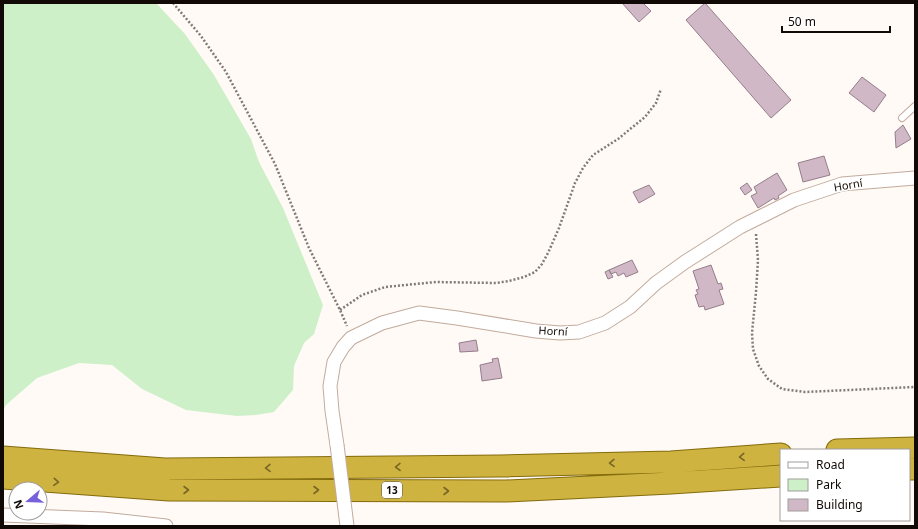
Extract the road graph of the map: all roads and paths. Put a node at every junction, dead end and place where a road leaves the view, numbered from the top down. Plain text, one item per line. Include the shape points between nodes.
1 (173, 3) edge
2 (661, 89) dead end
3 (915, 106) edge
4 (902, 118) dead end
5 (915, 178) edge
6 (756, 219) junction
7 (340, 310) junction
8 (351, 338) junction
9 (915, 387) edge
10 (915, 448) edge
11 (876, 449) edge
12 (780, 454) edge
13 (3, 458) edge
14 (780, 476) edge
15 (3, 478) edge
16 (3, 515) edge
17 (166, 526) edge
18 (347, 526) edge

1 - 7 path via 226,72 275,164 309,248
2 - 7 path via 656,103 645,117 593,155 583,168 575,182 548,254 535,272 496,283 436,282 385,287 362,295
3 - 4 lane
5 - 6 street, Horní via 842,184 794,200
6 - 8 street, Horní via 685,262 656,283 630,307 605,323 579,332 536,331 419,313 382,322
6 - 9 path via 758,260 753,349 759,366 768,378 782,389 805,392
7 - 8 path
8 - 18 street, Horní, bridge via 334,362 330,386
10 - 11 highway
12 -> 13 highway, 13 via 671,462 166,469
15 -> 14 highway, 13 via 169,490 506,491
16 - 17 street via 103,519

